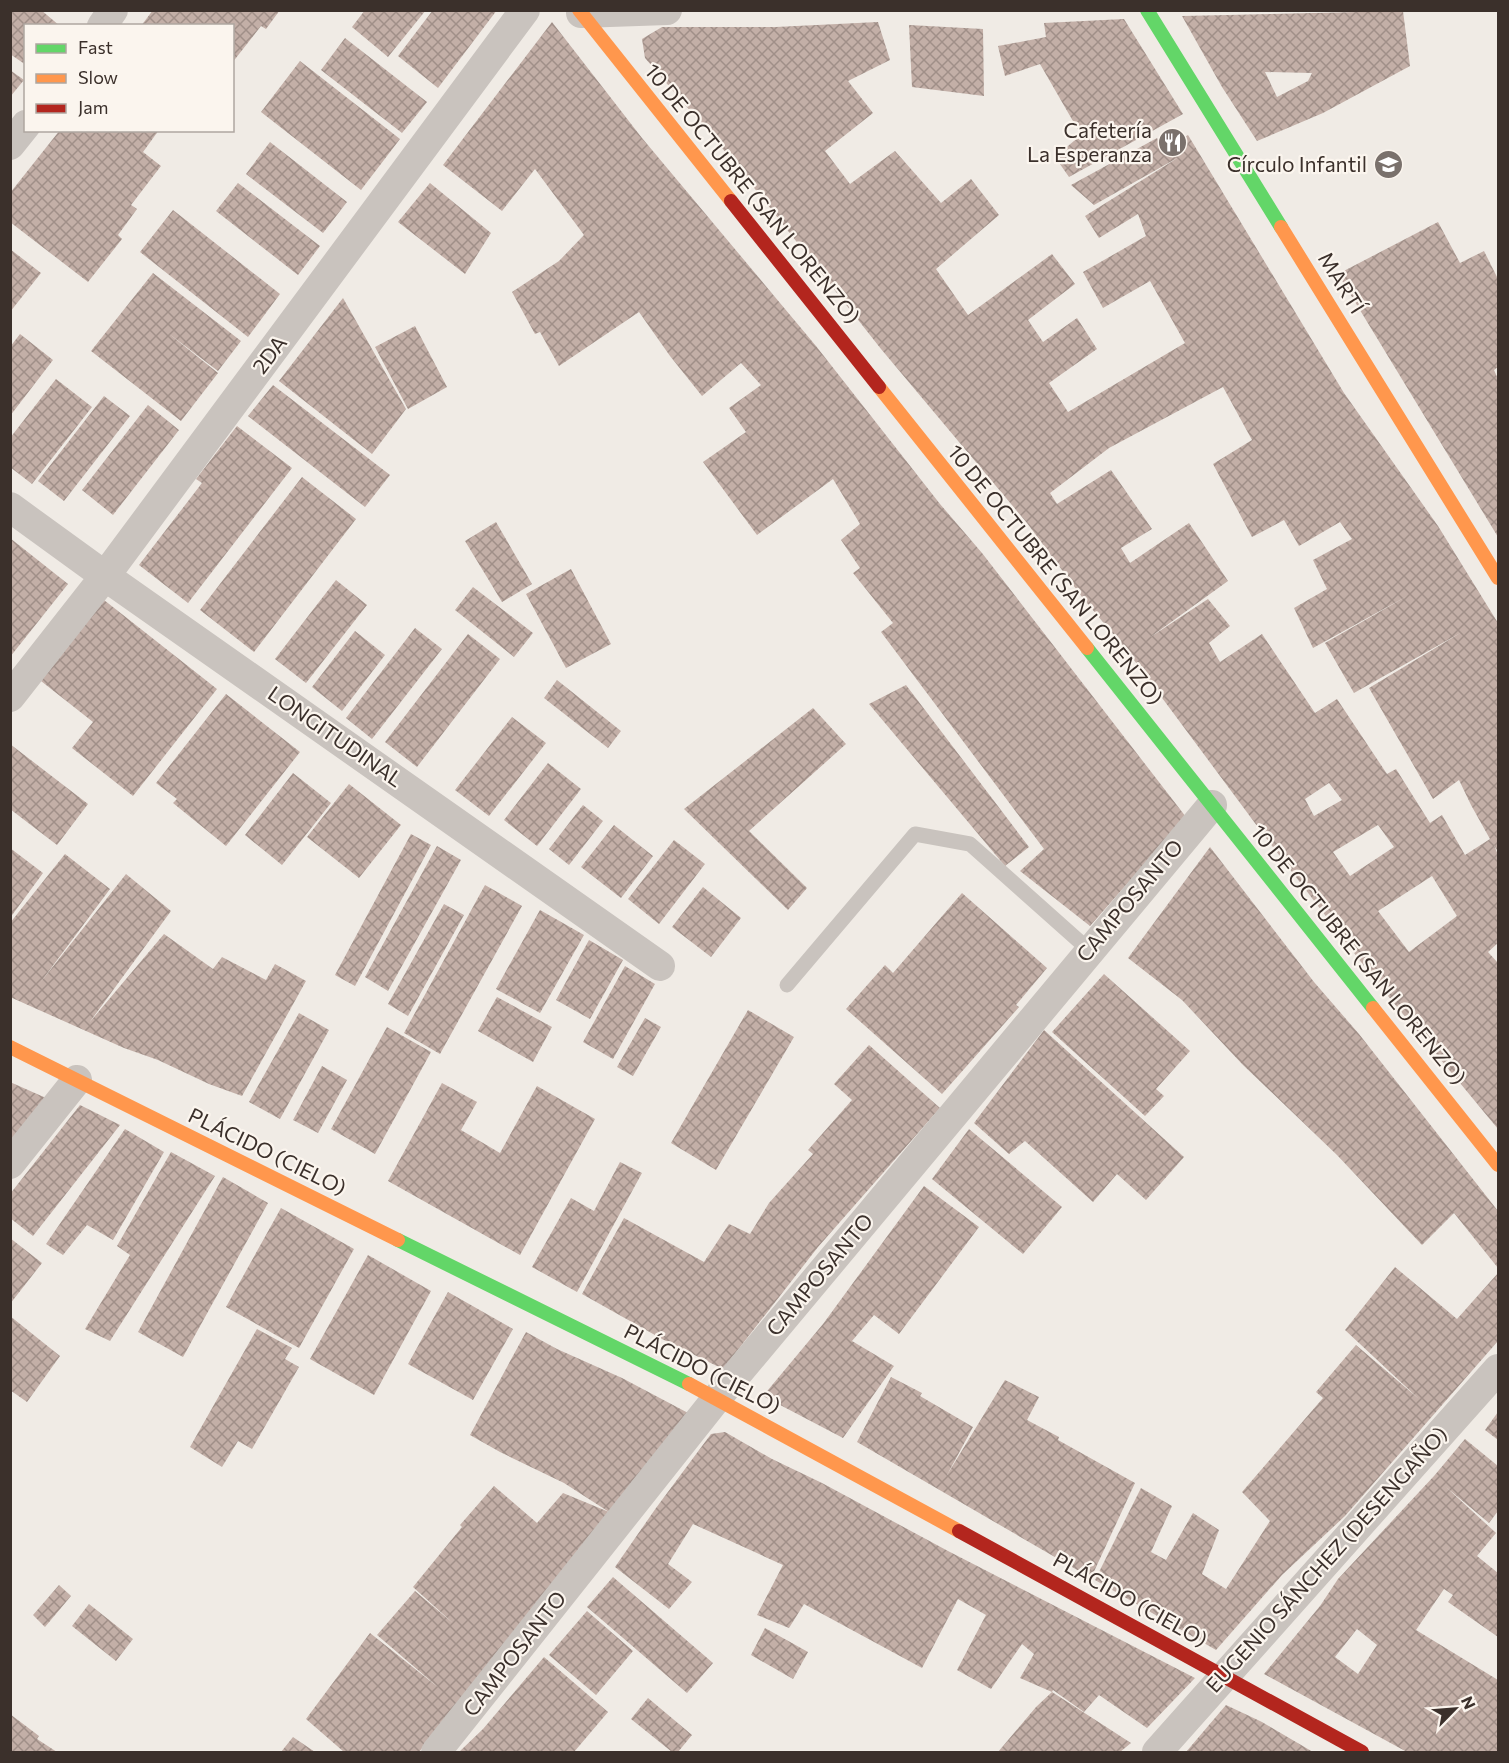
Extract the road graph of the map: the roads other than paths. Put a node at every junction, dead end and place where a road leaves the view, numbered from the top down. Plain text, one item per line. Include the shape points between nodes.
1 (113, 10) edge
2 (525, 10) edge
3 (667, 10) edge
4 (1147, 10) edge
5 (580, 12) edge
6 (103, 24) edge
7 (24, 128) edge
8 (10, 145) edge
9 (10, 507) edge
10 (105, 576) junction
11 (1498, 578) edge
12 (10, 697) edge
13 (1212, 805) junction
14 (1089, 950) junction
15 (660, 966) dead end
16 (787, 985) dead end
17 (10, 1047) edge
18 (77, 1080) junction
19 (10, 1164) edge
20 (1498, 1165) edge
21 (1498, 1369) edge
22 (717, 1398) junction
23 (1224, 1676) junction
24 (436, 1752) edge
25 (1157, 1752) edge
26 (1362, 1752) edge

1 - 6 street
2 - 10 street, 2DA
3 - 5 street
4 - 11 street, MARTÍ
5 - 13 street, 10 DE OCTUBRE (SAN LORENZO)
7 - 8 street
9 - 10 street, LONGITUDINAL
10 - 12 street, 2DA
10 - 15 street, LONGITUDINAL
13 - 14 street, CAMPOSANTO
13 - 20 street, 10 DE OCTUBRE (SAN LORENZO)
14 - 16 lane via 970,844 915,834
14 - 22 street, CAMPOSANTO
17 - 18 street, PLÁCIDO (CIELO)
18 - 19 street
18 - 22 street, PLÁCIDO (CIELO)
21 - 23 street, EUGENIO SÁNCHEZ (DESENGAÑO)
22 - 23 street, PLÁCIDO (CIELO)
22 - 24 street, CAMPOSANTO
23 - 25 street, EUGENIO SÁNCHEZ (DESENGAÑO)
23 - 26 street, PLÁCIDO (CIELO)

